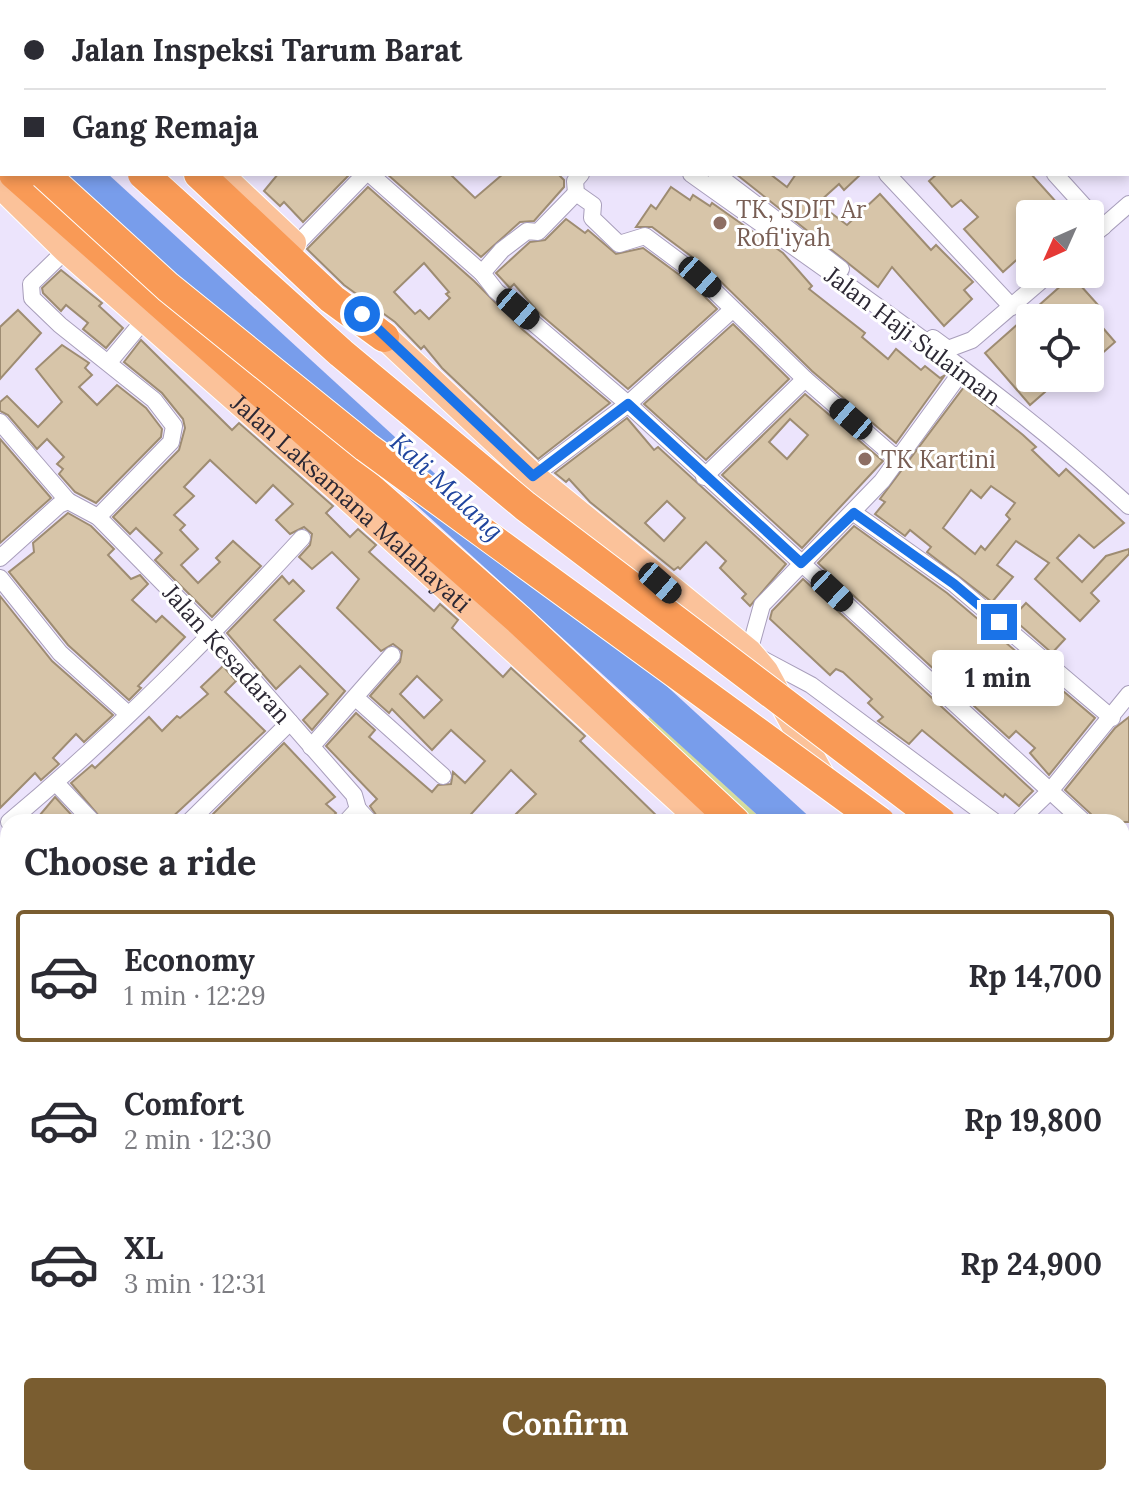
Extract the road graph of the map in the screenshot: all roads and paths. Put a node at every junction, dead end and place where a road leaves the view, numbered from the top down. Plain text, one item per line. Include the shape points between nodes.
1 (16, 176) edge
2 (46, 176) edge
3 (145, 176) edge
4 (201, 176) edge
5 (222, 176) edge
6 (365, 176) edge
7 (369, 176) edge
8 (579, 176) edge
9 (694, 176) edge
10 (719, 176) edge
11 (889, 176) edge
12 (1056, 176) edge
13 (0, 185) edge
14 (576, 193) junction
15 (1073, 200) edge
16 (1129, 204) edge
17 (1104, 226) edge
18 (295, 246) junction
19 (66, 250) junction
20 (482, 273) junction
21 (1033, 288) edge
22 (1012, 307) junction
23 (732, 310) junction
24 (145, 319) junction
25 (384, 337) junction
26 (109, 362) junction
27 (962, 371) junction
28 (805, 379) junction
29 (628, 404) junction
30 (0, 422) edge
31 (898, 460) junction
32 (533, 476) junction
33 (704, 477) junction
34 (68, 501) junction
35 (1129, 506) edge
36 (854, 513) junction
37 (98, 517) junction
38 (302, 538) dead end
39 (2, 552) edge
40 (801, 563) junction
41 (0, 578) edge
42 (213, 634) junction
43 (749, 652) junction
44 (392, 655) dead end
45 (1129, 694) edge
46 (356, 698) junction
47 (128, 714) junction
48 (1112, 718) junction
49 (290, 722) junction
50 (311, 747) junction
51 (443, 776) dead end
52 (56, 783) junction
53 (1050, 791) junction
54 (18, 814) edge
55 (85, 814) edge
56 (197, 814) edge
57 (352, 814) edge
58 (694, 814) edge
59 (726, 814) edge
60 (852, 814) edge
61 (869, 814) edge
62 (930, 814) edge
63 (984, 814) edge
64 (1026, 814) edge
65 (1075, 814) edge

1 - 59 highway via 518,619
2 - 61 highway, bridge via 168,287 366,447
3 - 62 highway, bridge via 341,353 525,506
4 - 25 highway via 332,299
5 - 18 main road
6 - 18 street
7 - 20 street
8 - 14 street
9 - 27 street, Jalan Haji Sulaiman
10 - 22 street via 948,349 972,340
11 - 22 street
12 - 15 street
13 - 19 main road, Jalan Laksamana Malahayati
14 - 20 street via 538,232 527,231
14 - 23 street via 593,205 592,218 619,244 645,236 700,277
16 - 17 street
18 - 25 main road
19 - 24 main road, Jalan Laksamana Malahayati
19 - 26 street via 29,291 60,325
20 - 29 street via 496,291
21 - 22 street
23 - 28 street
23 - 29 street
24 - 26 street
24 - 58 main road, Jalan Laksamana Malahayati
25 - 32 main road
26 - 37 street via 154,400 174,426 171,442
27 - 31 street
27 - 35 street, Jalan Haji Sulaiman
28 - 31 street
28 - 33 street
29 - 32 street
29 - 33 street
30 - 34 street
31 - 36 street
32 - 43 main road
33 - 40 street
34 - 37 street, Jalan Kesadaran
34 - 39 street
36 - 40 street
36 - 48 street via 954,584
37 - 42 street, Jalan Kesadaran
38 - 42 street
40 - 43 street via 758,612
40 - 53 street
41 - 47 street via 60,653
42 - 47 street
42 - 49 street, Jalan Kesadaran
43 - 60 main road via 765,671 832,792
43 - 63 street via 811,685
44 - 46 street
45 - 48 street
46 - 50 street
46 - 51 street
47 - 52 street
48 - 53 street
49 - 50 street, Jalan Kesadaran
49 - 56 street
50 - 57 street, Jalan Kesadaran via 354,795
52 - 54 street
52 - 55 street
53 - 64 street
53 - 65 street

